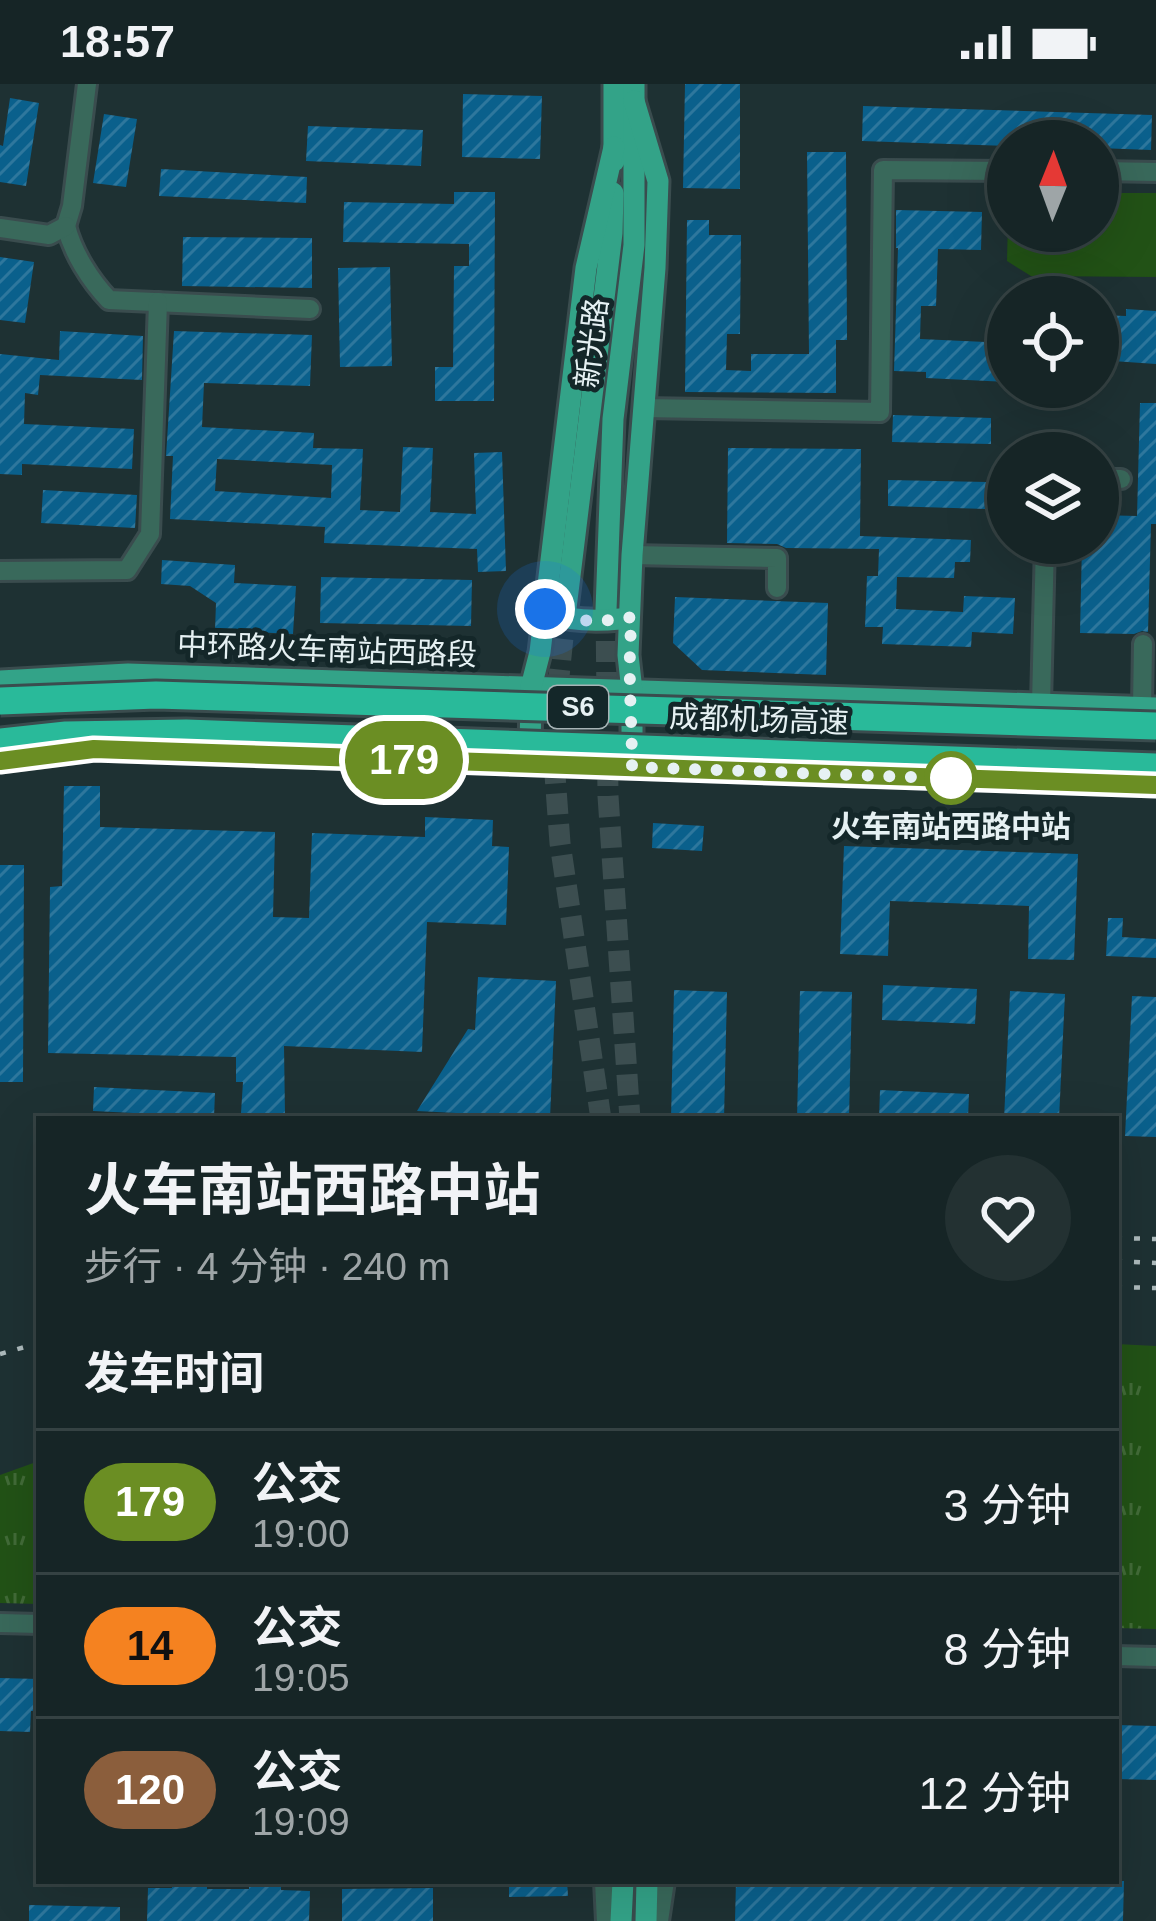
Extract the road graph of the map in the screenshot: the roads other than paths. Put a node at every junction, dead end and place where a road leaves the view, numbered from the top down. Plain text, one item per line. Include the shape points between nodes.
1 (87, 84) edge
2 (614, 84) edge
3 (634, 93) edge
4 (987, 171) edge
5 (1119, 171) edge
6 (1156, 172) edge
7 (66, 226) junction
8 (0, 228) edge
9 (158, 302) junction
10 (310, 309) dead end
11 (643, 408) junction
12 (632, 555) junction
13 (1044, 564) edge
14 (0, 571) edge
15 (777, 588) dead end
16 (555, 609) junction
17 (606, 610) tunnel mouth
18 (632, 617) junction
19 (1143, 644) dead end
20 (0, 681) edge
21 (531, 687) junction
22 (632, 691) junction
23 (0, 701) edge
24 (1040, 704) junction
25 (1151, 714) edge
26 (0, 742) edge
27 (0, 761) edge
28 (530, 764) junction
29 (632, 767) junction
30 (1156, 767) edge
31 (1156, 785) edge
32 (0, 1623) edge
33 (36, 1624) edge
34 (1119, 1656) edge
35 (1156, 1658) edge
36 (604, 1884) edge
37 (623, 1884) edge
38 (647, 1884) edge
39 (665, 1884) edge
40 (606, 1921) edge
41 (621, 1921) edge
42 (646, 1921) edge
43 (659, 1921) edge

1 - 7 street
2 - 16 main road via 612,233
3 - 11 main road via 658,182
3 - 17 main road, 新光路 via 634,244 613,419
4 - 11 street via 883,170 880,412
5 - 6 street
7 - 8 street via 49,235
7 - 9 street via 109,300
9 - 10 street
9 - 14 street via 150,534 127,570
11 - 12 main road
12 - 15 street via 777,558
12 - 18 main road
13 - 24 street
16 - 18 main road via 577,619
16 - 21 main road
18 - 22 main road
19 - 25 street
20 - 21 main road, 中环路火车南站西路段 via 128,674
21 - 22 main road, 中环路火车南站西路段
21 - 28 main road
22 - 24 main road, 中环路火车南站西路段
22 - 29 main road
23 - 25 highway, 成都机场高速 / S6, bridge via 156,694
24 - 25 main road, 中环路火车南站西路段
26 - 30 highway, 成都机场高速 / S6, bridge via 186,733
27 - 28 main road via 94,749
28 - 29 main road
29 - 31 main road
32 - 33 street
34 - 35 street
36 - 40 street
37 - 41 main road
38 - 42 main road
39 - 43 street

